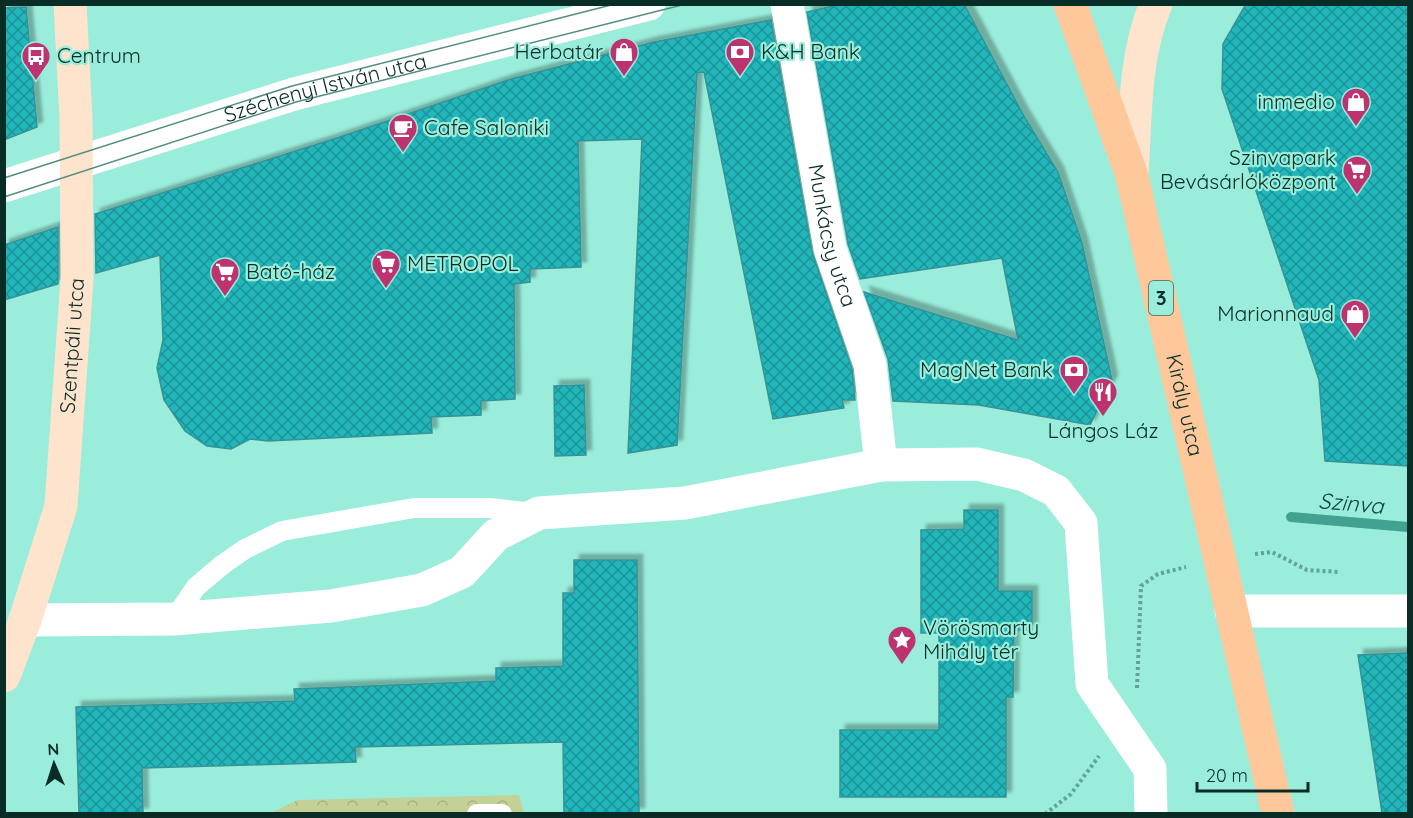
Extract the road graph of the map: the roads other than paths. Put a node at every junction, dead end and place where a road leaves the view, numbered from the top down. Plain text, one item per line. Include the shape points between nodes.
1 (70, 4) edge
2 (649, 4) edge
3 (787, 4) edge
4 (1070, 4) edge
5 (1156, 4) edge
6 (76, 162) junction
7 (1132, 176) junction
8 (4, 186) edge
9 (881, 465) junction
10 (539, 513) junction
11 (1231, 611) junction
12 (1408, 611) edge
13 (174, 619) junction
14 (25, 620) junction
15 (4, 676) edge
16 (1278, 810) edge
17 (477, 813) edge
18 (502, 813) edge
19 (1151, 813) edge

1 - 6 street, Szentpáli utca
2 - 6 street, Széchenyi István utca via 294,94
3 - 9 street, Munkácsy utca via 830,249 870,365
4 - 7 main road, Király utca / 3
5 - 7 street via 1146,28 1139,70
6 - 8 street, Széchenyi István utca
6 - 14 street, Szentpáli utca via 77,279 61,506
7 - 11 main road, Király utca / 3
9 - 10 street via 685,502
9 - 19 street via 977,464 1024,476 1056,491 1082,523 1092,684 1150,769
10 - 13 street via 496,535 462,572 422,590 331,606
10 - 13 lane via 490,508 414,508 282,531 222,565 196,587
11 - 12 street
11 - 16 main road, Király utca / 3
13 - 14 street
14 - 15 street, Szentpáli utca
17 - 18 lane

